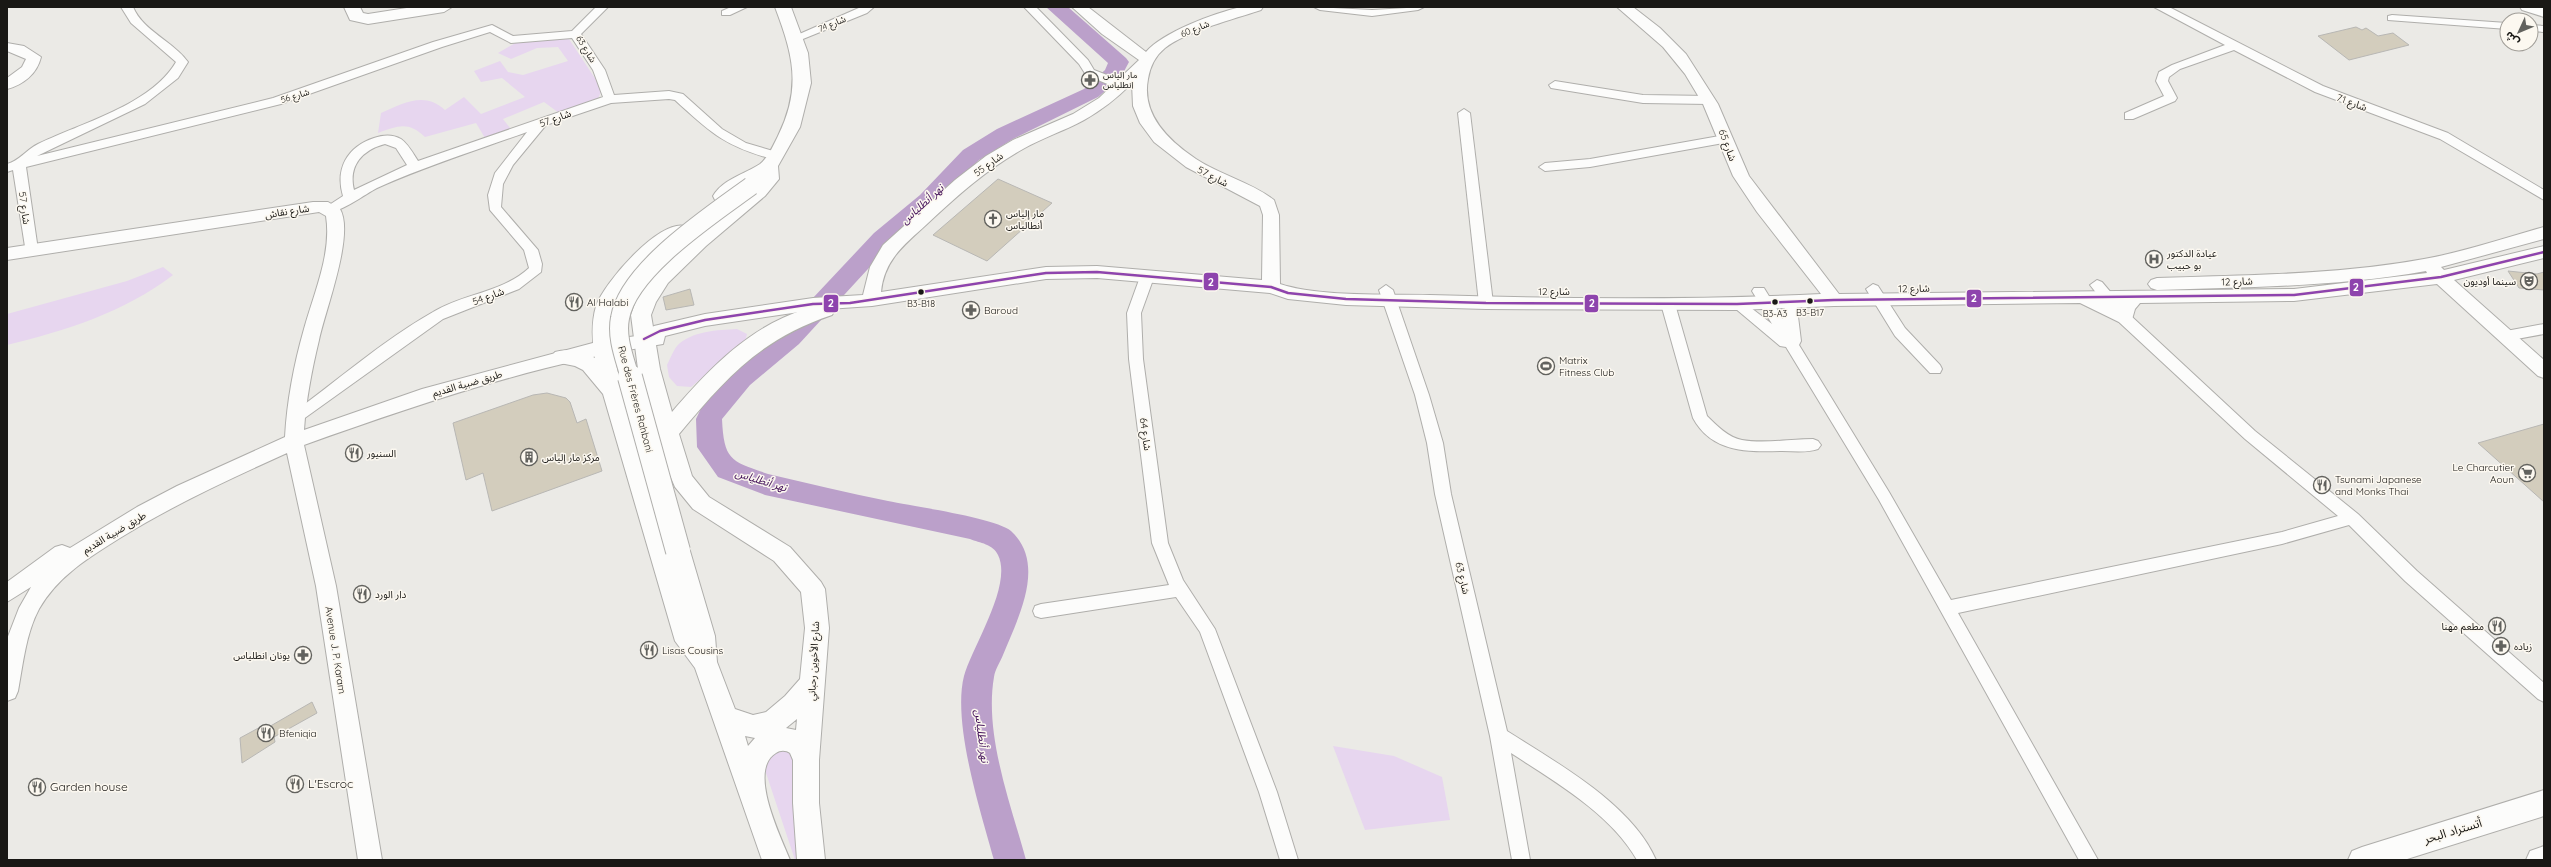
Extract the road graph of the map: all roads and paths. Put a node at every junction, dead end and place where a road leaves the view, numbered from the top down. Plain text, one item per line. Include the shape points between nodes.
1 (127, 7) edge
2 (352, 7) edge
3 (444, 7) edge
4 (602, 7) edge
5 (741, 7) edge
6 (783, 7) edge
7 (868, 7) edge
8 (1030, 7) edge
9 (1079, 7) edge
10 (1087, 7) edge
11 (1256, 7) edge
12 (1320, 7) edge
13 (1418, 7) edge
14 (1624, 7) edge
15 (2160, 7) edge
16 (726, 12) dead end
17 (2392, 18) dead end
18 (2499, 25) edge
19 (575, 34) junction
20 (794, 39) junction
21 (2234, 46) junction
22 (7, 47) edge
23 (1147, 59) junction
24 (7, 84) edge
25 (1555, 85) dead end
26 (1116, 87) junction
27 (1140, 97) junction
28 (610, 99) junction
29 (1710, 100) junction
30 (1464, 113) dead end
31 (2129, 116) dead end
32 (541, 123) junction
33 (1725, 139) junction
34 (772, 162) junction
35 (13, 166) edge
36 (1544, 166) dead end
37 (414, 167) junction
38 (2544, 196) edge
39 (350, 197) junction
40 (330, 209) junction
41 (2544, 233) edge
42 (31, 250) junction
43 (2541, 251) edge
44 (7, 254) edge
45 (2425, 265) junction
46 (1147, 277) junction
47 (2441, 277) junction
48 (1275, 288) junction
49 (2102, 291) junction
50 (1875, 294) junction
51 (1830, 295) junction
52 (1387, 296) junction
53 (1486, 297) junction
54 (1762, 297) junction
55 (2082, 297) junction
56 (2135, 297) junction
57 (872, 300) junction
58 (1791, 303) junction
59 (1668, 304) junction
60 (1737, 304) junction
61 (822, 309) junction
62 (2125, 319) junction
63 (2544, 328) edge
64 (2506, 336) junction
65 (644, 339) junction
66 (604, 347) junction
67 (1796, 352) junction
68 (562, 357) junction
69 (1935, 369) dead end
70 (2544, 371) edge
71 (616, 400) junction
72 (295, 419) junction
73 (668, 432) junction
74 (294, 441) junction
75 (1813, 445) dead end
76 (2352, 518) junction
77 (9, 590) edge
78 (40, 590) junction
79 (1180, 590) junction
80 (1948, 608) junction
81 (1041, 611) dead end
82 (16, 621) edge
83 (705, 662) junction
84 (812, 683) junction
85 (7, 691) edge
86 (2544, 694) edge
87 (726, 717) junction
88 (1499, 736) junction
89 (806, 760) junction
90 (751, 786) junction
91 (2544, 803) edge
92 (2544, 859) edge
93 (370, 860) edge
94 (776, 860) edge
95 (812, 860) edge
96 (1289, 860) edge
97 (1521, 860) edge
98 (1647, 860) edge
99 (2090, 860) edge
100 (2362, 860) edge
101 (2540, 860) edge

1 - 35 street via 135,22 174,50 182,62 179,72 165,86 134,104 38,150
2 - 3 highway via 356,16 368,19
4 - 19 street, شارع 63
5 - 16 street
6 - 20 highway
7 - 20 street, شارع 74
8 - 26 street via 1084,62 1090,72
9 - 23 street via 1107,31
10 - 23 street
11 - 23 street, شارع 60 via 1190,30 1160,45
12 - 13 street via 1372,13
14 - 29 street, شارع 65 via 1677,52 1694,72
15 - 21 street, شارع 71
17 - 18 street
19 - 28 street, شارع 63 via 599,70
19 - 35 street, شارع 56 via 511,40 497,29 486,30 462,36 327,86 277,101
20 - 34 highway via 802,68 802,87 792,124
21 - 31 street via 2176,67 2163,75 2162,81 2171,98
21 - 38 street, شارع 71 via 2318,89 2444,136 2492,162
22 - 24 street via 19,49 34,57 33,64 19,79
23 - 26 street, شارع 55
23 - 27 street, شارع 57 via 1140,75
25 - 29 street via 1643,99
26 - 27 street
26 - 57 street, شارع 55 via 1078,116 1010,149 961,184 901,236 885,254 874,278
27 - 48 street, شارع 57 via 1150,126 1174,152 1191,164 1268,204 1271,215
28 - 32 street, شارع 57
28 - 34 street, شارع 57 via 655,95 679,97 718,132
29 - 33 street, شارع 65
30 - 53 street
32 - 37 street, شارع 57
32 - 72 street, شارع 54 via 506,166 495,195 495,208 531,248 536,259 536,269 515,286 440,314
33 - 36 street via 1659,148 1577,166
33 - 51 street, شارع 65 via 1740,175 1754,196
34 - 65 highway, Rue des Frères Rahbani via 770,178 758,192 699,241 661,278 646,301 641,315
34 - 66 highway via 738,184 630,270 614,290 603,319
34 - 83 highway, Rue des Frères Rahbani, bridge via 751,186 648,269 628,297 620,315 622,349 703,636
35 - 42 street, شارع 57
37 - 39 street, شارع 57
37 - 39 street via 393,140 387,139 364,147 352,156 348,164 345,184
39 - 40 street, شارع 57
40 - 42 street, شارع نقاش via 313,207
40 - 72 street via 336,219 335,238 310,338
41 - 45 street, شارع 12
42 - 44 street, شارع نقاش
43 - 47 street, شارع 12
45 - 47 street
45 - 49 street, شارع 12 via 2319,278
46 - 48 street, شارع 12
46 - 57 street, شارع 12 via 1097,272 1046,272
46 - 79 street, شارع 64 via 1134,313 1136,359 1160,543 1168,567
47 - 56 street, شارع 12 via 2294,295
47 - 64 street
48 - 52 street, شارع 12 via 1300,295
49 - 50 street, شارع 12
49 - 55 street, شارع 12
49 - 56 street, شارع 12
49 - 62 street
50 - 51 street, شارع 12
50 - 55 street, شارع 12
50 - 69 street via 1914,350
51 - 54 street, شارع 12
51 - 58 street, شارع 12
52 - 53 street, شارع 12
52 - 88 street, شارع 63 via 1420,389 1435,443 1443,494
53 - 54 street, شارع 12
53 - 59 street, شارع 12
54 - 58 street, شارع 12
54 - 60 street, شارع 12
54 - 67 street
55 - 62 street
56 - 62 street via 2126,307
57 - 61 street, شارع 12
58 - 67 street via 1790,320
59 - 60 street, شارع 12
59 - 75 street via 1700,418 1709,428 1730,443 1741,446
60 - 67 street
61 - 65 street, شارع 12 via 717,326 655,340
61 - 73 highway via 765,337 737,359 708,386
62 - 76 street via 2250,435
63 - 64 street
64 - 70 street
65 - 66 street, طريق ضبية القديم
65 - 73 highway, Rue des Frères Rahbani via 649,369
66 - 68 street, طريق ضبية القديم
66 - 71 highway
67 - 80 street via 1884,496
68 - 71 highway via 580,358 592,365 607,383
68 - 74 street, طريق ضبية القديم via 422,396
71 - 83 highway via 687,641
72 - 74 street
73 - 84 highway, شارع الأخوين رحباني via 678,472 695,497 709,509 747,530 782,554 813,589 817,628
74 - 77 street, طريق ضبية القديم via 240,456 164,492 71,546
74 - 78 street, طريق ضبية القديم via 144,513 76,555 58,569
74 - 93 street, Avenue J. P. Karam via 326,586
76 - 80 street via 2282,538
76 - 86 street via 2411,576
77 - 78 street via 34,582
78 - 82 street, طريق ضبية القديم
79 - 81 street
79 - 96 street, شارع 64 via 1207,629 1268,792
80 - 99 street
82 - 85 street, طريق ضبية القديم via 18,637
83 - 87 highway
84 - 87 highway via 787,712 764,726 748,727
84 - 89 highway, شارع الأخوين رحباني
87 - 90 highway
88 - 97 street, شارع 63
88 - 98 street via 1553,771 1592,801 1638,842
89 - 90 highway via 801,746 791,740 769,743 757,755
89 - 95 highway, شارع الأخوين رحباني via 806,803
90 - 94 highway
91 - 100 highway, أتستراد البحر
92 - 101 highway

